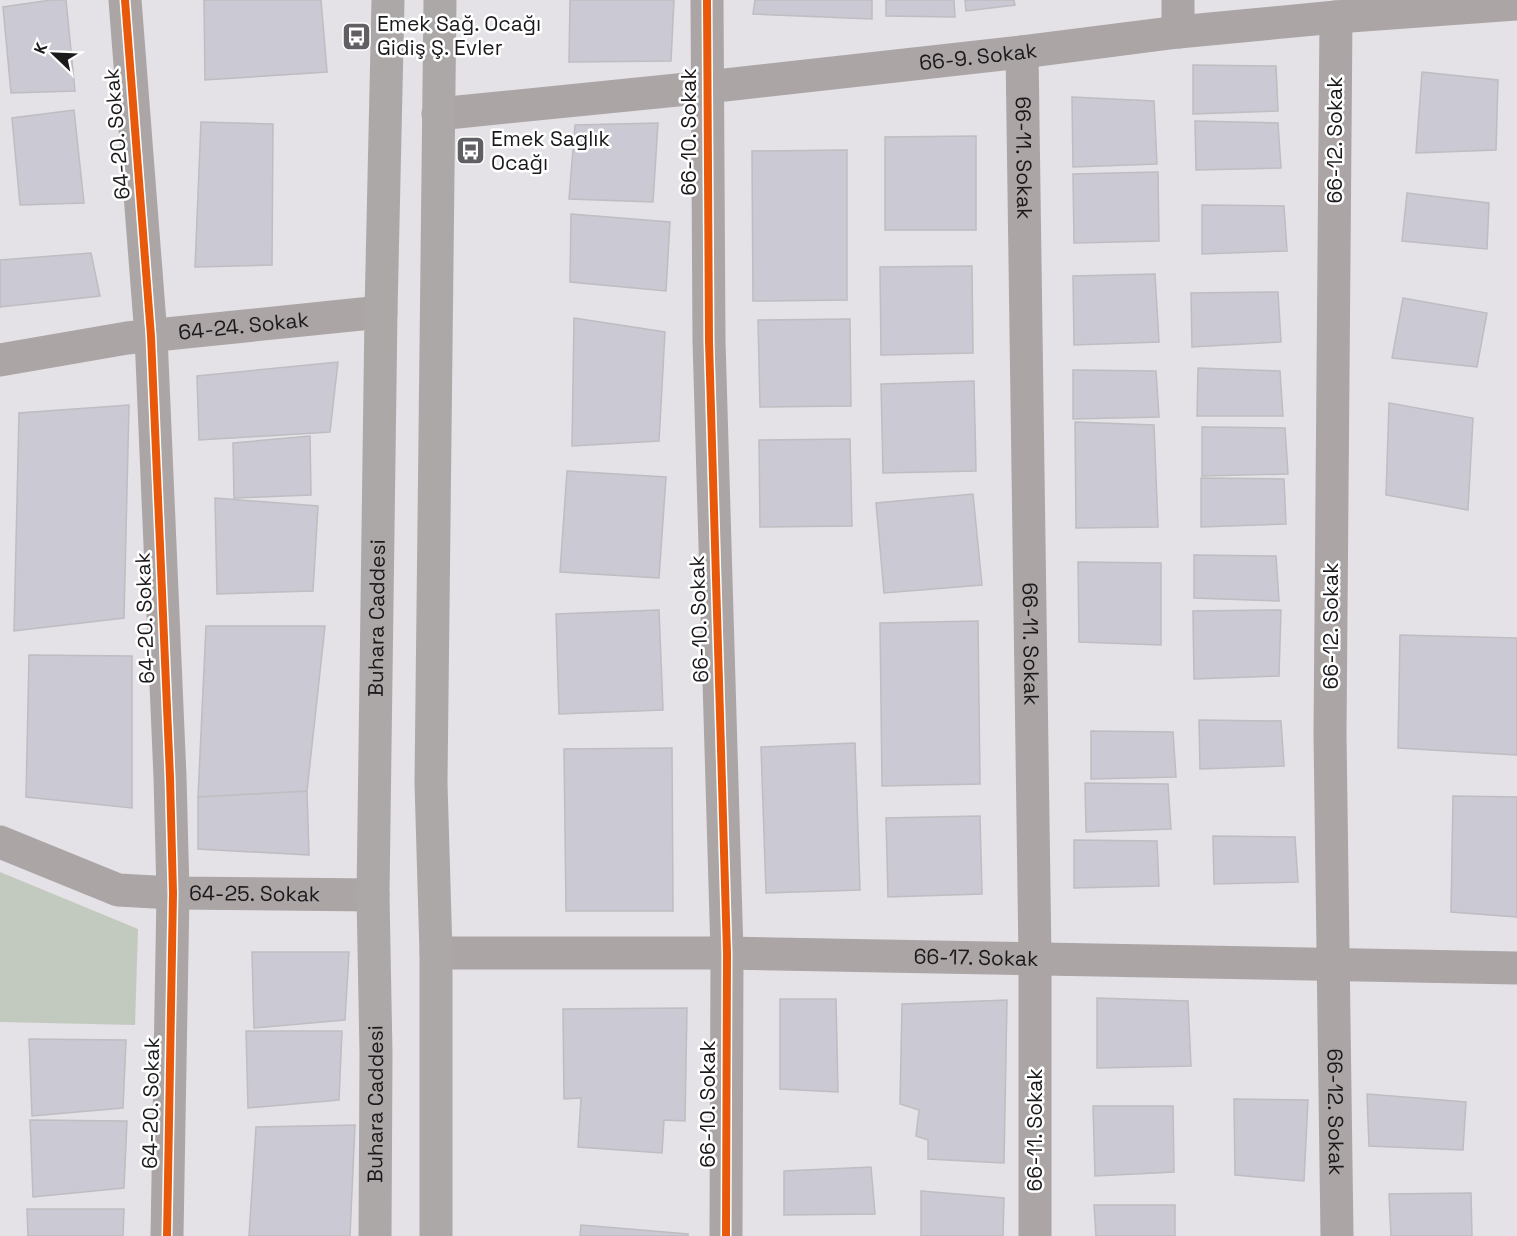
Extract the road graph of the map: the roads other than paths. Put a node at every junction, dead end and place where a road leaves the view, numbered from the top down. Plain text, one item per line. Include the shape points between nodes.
1 (125, 0) edge
2 (388, 0) edge
3 (440, 0) edge
4 (707, 0) edge
5 (1178, 0) edge
6 (1517, 4) edge
7 (1336, 17) junction
8 (1178, 32) junction
9 (1022, 52) junction
10 (707, 87) junction
11 (438, 114) junction
12 (381, 312) junction
13 (152, 336) junction
14 (0, 360) edge
15 (0, 842) edge
16 (173, 892) junction
17 (373, 895) junction
18 (436, 953) junction
19 (727, 953) junction
20 (1035, 959) junction
21 (1332, 964) junction
22 (1517, 968) edge
23 (167, 1236) edge
24 (375, 1236) edge
25 (435, 1236) edge
26 (726, 1236) edge
27 (1035, 1236) edge
28 (1337, 1236) edge

1 - 13 street, 64-20. Sokak
2 - 12 main road, Buhara Caddesi
3 - 11 main road
4 - 10 street, 66-10. Sokak
5 - 8 street
6 - 7 street, 66-9. Sokak
7 - 8 street, 66-9. Sokak
7 - 21 street, 66-12. Sokak via 1330,722
8 - 9 street, 66-9. Sokak
9 - 10 street, 66-9. Sokak
9 - 20 street, 66-11. Sokak
10 - 11 street, 66-9. Sokak
10 - 19 street, 66-10. Sokak via 709,341
11 - 18 main road via 431,783
12 - 13 street, 64-24. Sokak
12 - 17 main road, Buhara Caddesi
13 - 14 street, 64-24. Sokak
13 - 16 street, 64-20. Sokak
15 - 16 street, 64-25. Sokak via 118,890
16 - 17 street, 64-25. Sokak
16 - 23 street, 64-20. Sokak
17 - 24 main road, Buhara Caddesi
18 - 19 street, 66-17. Sokak
18 - 25 main road
19 - 20 street, 66-17. Sokak
19 - 26 street, 66-10. Sokak
20 - 21 street, 66-17. Sokak
20 - 27 street, 66-11. Sokak
21 - 22 street, 66-17. Sokak
21 - 28 street, 66-12. Sokak

